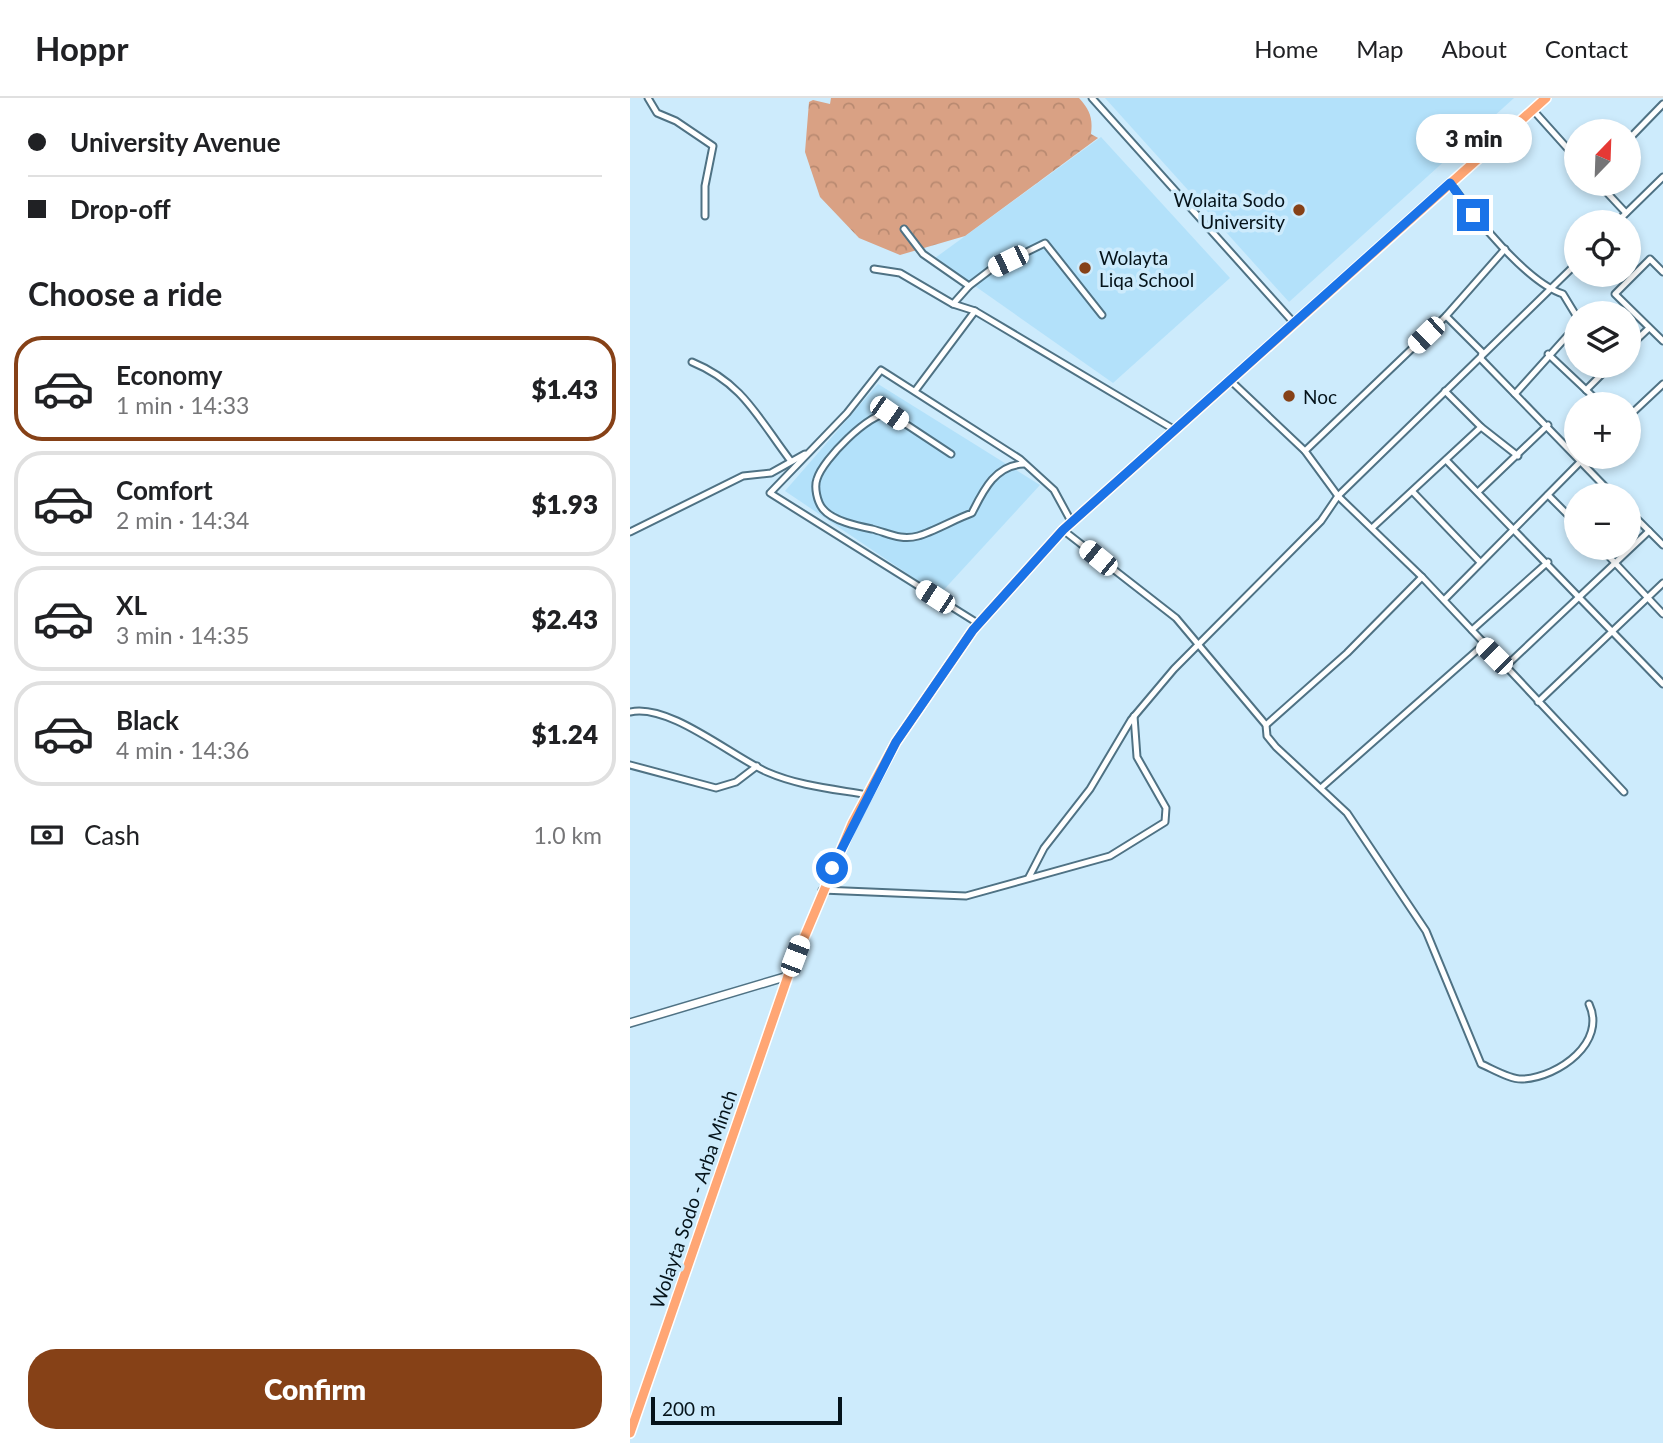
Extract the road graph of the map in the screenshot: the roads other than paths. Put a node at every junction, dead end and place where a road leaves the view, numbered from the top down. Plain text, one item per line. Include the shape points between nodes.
1 (648, 98) edge
2 (1092, 98) edge
3 (1546, 98) edge
4 (1663, 104) edge
5 (1533, 110) junction
6 (1642, 126) edge
7 (1564, 145) edge
8 (1663, 177) edge
9 (1450, 183) junction
10 (1610, 196) edge
11 (1623, 210) edge
12 (1629, 210) edge
13 (705, 216) dead end
14 (904, 229) dead end
15 (1505, 249) junction
16 (874, 269) dead end
17 (1663, 272) edge
18 (1564, 276) edge
19 (969, 286) junction
20 (1551, 290) junction
21 (1567, 301) edge
22 (953, 304) junction
23 (975, 311) junction
24 (1102, 315) dead end
25 (1446, 316) junction
26 (1294, 323) junction
27 (1649, 328) junction
28 (1641, 336) edge
29 (1564, 338) edge
30 (1663, 341) edge
31 (1548, 354) junction
32 (1481, 359) junction
33 (692, 362) dead end
34 (1598, 378) edge
35 (1230, 380) junction
36 (1663, 384) edge
37 (1586, 390) joint
38 (915, 391) junction
39 (1445, 391) junction
40 (1514, 394) junction
41 (1641, 405) edge
42 (1548, 425) junction
43 (1481, 428) junction
44 (1175, 430) junction
45 (1564, 441) edge
46 (811, 451) junction
47 (1305, 451) junction
48 (951, 454) dead end
49 (1518, 456) junction
50 (790, 460) junction
51 (1446, 460) junction
52 (1024, 464) junction
53 (1573, 469) edge
54 (1592, 469) edge
55 (1604, 483) edge
56 (1479, 491) junction
57 (1413, 492) junction
58 (1548, 495) junction
59 (1338, 496) junction
60 (1564, 511) edge
61 (1072, 523) junction
62 (1641, 523) edge
63 (1372, 528) junction
64 (1515, 529) junction
65 (1063, 530) junction
66 (630, 531) edge
67 (1649, 531) junction
68 (1663, 545) edge
69 (1479, 561) junction
70 (1548, 562) junction
71 (1616, 562) junction
72 (1422, 576) junction
73 (1663, 583) edge
74 (1580, 597) junction
75 (1648, 598) junction
76 (1444, 600) junction
77 (1663, 614) edge
78 (979, 624) junction
79 (1472, 630) junction
80 (1612, 631) junction
81 (1198, 645) junction
82 (1483, 645) junction
83 (1505, 667) junction
84 (1663, 684) edge
85 (1538, 702) junction
86 (630, 712) edge
87 (1134, 716) junction
88 (1266, 725) junction
89 (630, 765) edge
90 (757, 766) junction
91 (1322, 787) junction
92 (1624, 792) dead end
93 (867, 795) junction
94 (1029, 877) junction
95 (822, 890) junction
96 (788, 976) junction
97 (1589, 1004) dead end
98 (630, 1023) edge
99 (630, 1433) edge

1 - 13 street via 657,113 713,146
2 - 26 street
3 - 5 highway, Wolayta Sodo - Arba Minch
4 - 6 street
5 - 7 street
5 - 9 highway, Wolayta Sodo - Arba Minch
8 - 12 street
9 - 15 street
9 - 26 highway, Wolayta Sodo - Arba Minch
10 - 11 street
14 - 19 street via 923,254
15 - 20 street
15 - 25 street
16 - 22 street via 900,273
17 - 27 street via 1650,259 1615,293
18 - 20 street
19 - 22 street
19 - 24 street via 990,270 1045,243
20 - 21 street
20 - 32 street
22 - 23 street
23 - 38 street
23 - 44 street
25 - 32 street via 1482,352
25 - 47 street
26 - 35 highway, Wolayta Sodo - Arba Minch
27 - 28 street
27 - 30 street
29 - 31 street
31 - 37 street
31 - 40 street
32 - 39 street
32 - 40 street
33 - 50 street via 719,373 740,392
34 - 37 street
35 - 44 highway, Wolayta Sodo - Arba Minch
35 - 47 street
36 - 41 street
38 - 46 street via 881,370
38 - 52 street
39 - 43 street
39 - 59 street
40 - 42 street
42 - 45 street
42 - 49 street
43 - 49 street
43 - 51 street
44 - 61 highway, Wolayta Sodo - Arba Minch
46 - 50 street
46 - 78 street via 770,493
47 - 59 street
48 - 52 street via 889,413 880,413 830,460 817,478 816,492 823,509 852,525 898,538 919,536 972,513 986,482
49 - 56 street
50 - 66 street via 771,472 743,476
51 - 56 street
51 - 57 street
52 - 61 street via 1054,490
53 - 58 street
54 - 55 street
56 - 64 street
57 - 63 street
57 - 69 street
58 - 60 street
58 - 64 street
59 - 63 street
59 - 81 street via 1321,521
61 - 65 highway, Wolayta Sodo - Arba Minch
62 - 67 street
63 - 72 street
64 - 69 street
64 - 70 street
65 - 78 highway, Wolayta Sodo - Arba Minch
65 - 81 street via 1176,618
67 - 68 street
67 - 71 street
69 - 76 street
70 - 74 street
70 - 79 street
71 - 74 street
71 - 75 street
72 - 76 street
72 - 88 street via 1348,653
73 - 75 street
74 - 80 street
74 - 83 street
75 - 77 street
75 - 80 street
76 - 79 street
78 - 93 highway, Wolayta Sodo - Arba Minch via 896,742
79 - 82 street
80 - 84 street
80 - 85 street
81 - 87 street
81 - 88 street
82 - 83 street
82 - 91 street
83 - 85 street
85 - 92 street
86 - 90 street via 639,710 674,720
87 - 94 street
87 - 94 street via 1137,757 1166,808 1165,822 1110,856
88 - 91 street via 1267,736 1276,747
89 - 90 street via 716,788 736,782
90 - 93 street via 798,783
91 - 97 street via 1348,813 1426,931 1481,1064 1521,1079 1558,1070 1579,1052 1594,1029
93 - 95 highway, Wolayta Sodo - Arba Minch
94 - 95 street via 965,896
95 - 96 highway, Wolayta Sodo - Arba Minch
96 - 98 street
96 - 99 highway, Wolayta Sodo - Arba Minch

